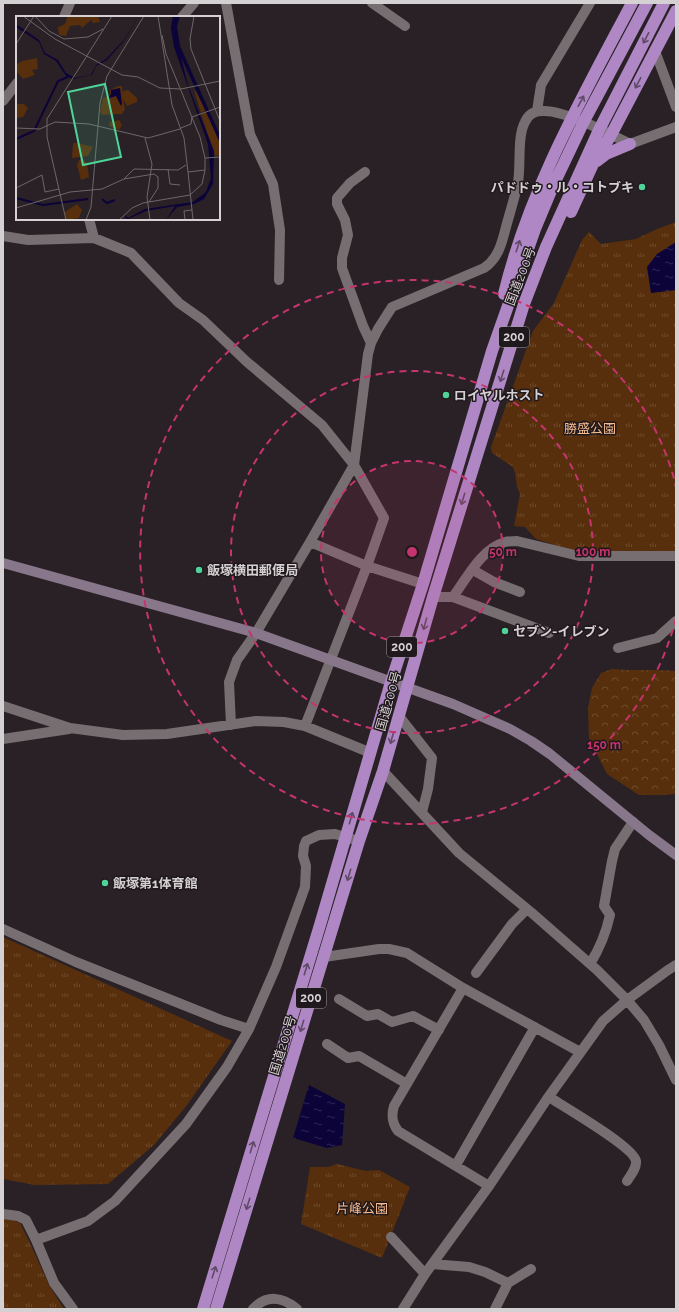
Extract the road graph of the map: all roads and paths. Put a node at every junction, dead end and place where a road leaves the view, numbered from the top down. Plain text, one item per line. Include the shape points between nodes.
1 (70, 3) edge
2 (194, 3) edge
3 (226, 3) edge
4 (372, 3) edge
5 (590, 3) edge
6 (632, 3) edge
7 (647, 3) edge
8 (664, 3) edge
9 (676, 12) edge
10 (64, 16) edge
11 (183, 16) edge
12 (405, 26) dead end
13 (655, 51) junction
14 (16, 84) edge
15 (3, 101) edge
16 (676, 107) edge
17 (537, 111) junction
18 (572, 118) junction
19 (583, 123) junction
20 (676, 127) edge
21 (599, 130) junction
22 (610, 135) junction
23 (630, 144) junction
24 (593, 164) junction
25 (365, 172) dead end
26 (90, 220) edge
27 (3, 236) edge
28 (94, 238) junction
29 (279, 280) dead end
30 (371, 343) junction
31 (492, 352) junction
32 (509, 355) junction
33 (354, 465) junction
34 (310, 542) junction
35 (676, 556) edge
36 (3, 563) edge
37 (367, 566) junction
38 (473, 570) junction
39 (423, 584) junction
40 (520, 592) dead end
41 (433, 597) junction
42 (453, 597) junction
43 (676, 621) edge
44 (256, 633) junction
45 (549, 633) dead end
46 (618, 648) dead end
47 (332, 660) junction
48 (391, 682) junction
49 (407, 687) junction
50 (3, 706) edge
51 (399, 716) junction
52 (231, 725) junction
53 (305, 726) junction
54 (70, 728) junction
55 (3, 739) edge
56 (371, 753) junction
57 (383, 771) junction
58 (422, 812) junction
59 (633, 822) junction
60 (346, 837) junction
61 (359, 841) junction
62 (676, 855) edge
63 (527, 909) junction
64 (3, 929) edge
65 (324, 957) junction
66 (590, 964) junction
67 (676, 965) edge
68 (476, 973) dead end
69 (463, 988) junction
70 (339, 999) dead end
71 (627, 1000) junction
72 (535, 1027) junction
73 (249, 1029) junction
74 (439, 1030) junction
75 (327, 1044) dead end
76 (580, 1052) junction
77 (676, 1080) edge
78 (407, 1084) junction
79 (549, 1097) junction
80 (456, 1165) junction
81 (627, 1181) dead end
82 (489, 1186) junction
83 (3, 1214) edge
84 (391, 1237) dead end
85 (36, 1240) junction
86 (432, 1264) junction
87 (531, 1269) dead end
88 (425, 1274) junction
89 (508, 1283) junction
90 (74, 1309) edge
91 (202, 1309) edge
92 (216, 1309) edge
93 (253, 1309) edge
94 (297, 1309) edge
95 (403, 1309) edge
96 (495, 1309) edge

1 - 10 street
2 - 11 street
3 - 29 street via 250,134 273,184 280,230
4 - 12 street
5 - 17 street via 541,85
18 -> 6 highway
7 - 19 highway, 国道200号 / 200
8 -> 21 highway, 国道200号 / 200
9 - 13 highway
13 - 16 street
13 -> 22 highway
14 - 15 street
17 - 18 street via 548,111
17 - 30 street via 529,117 523,127 518,182 505,232 491,264 392,307
18 - 19 street
31 -> 18 highway via 518,246 541,184
19 - 21 street
19 - 31 highway, 国道200号 / 200 via 534,229
20 - 23 street
21 - 22 street
21 - 32 highway, 国道200号 / 200 via 546,247 524,304
22 - 23 street
22 - 24 highway
23 - 24 highway via 606,154
24 - 32 highway via 543,271
25 - 30 street via 350,183 337,198 337,204 345,220 348,235 342,268 362,326
26 - 28 street
27 - 28 street via 28,240
28 - 33 street via 131,253 179,304 203,320 247,362 322,425
30 - 33 street
31 - 39 highway, 国道200号 / 200
32 -> 41 highway, 国道200号 / 200
33 - 34 street
33 - 37 street via 384,518
34 - 37 street
34 - 44 street
35 - 38 street via 579,556 517,541 507,541 497,545 482,557
36 - 44 street
37 - 39 street
37 - 47 street
38 - 40 street
38 - 42 street
39 - 48 highway, 国道200号 / 200
41 - 42 street
41 -> 49 highway, 国道200号 / 200
42 - 45 street
43 - 46 street via 657,638
44 - 47 street
44 - 52 street via 237,660 229,682
47 - 48 street
47 - 53 street
48 - 49 street
48 - 56 highway, 国道200号 / 200
49 - 51 highway, 国道200号 / 200
49 - 59 street via 453,704 531,741
50 - 54 street
51 -> 57 highway, 国道200号 / 200
51 - 58 street via 432,758
52 - 53 street via 256,721
52 - 54 street via 152,735 123,735
53 - 56 street
54 - 55 street
60 -> 56 highway, 国道200号 / 200
57 - 58 street
57 - 61 highway, 国道200号 / 200
58 - 63 street via 459,853
59 - 62 street
59 - 66 street via 613,855 604,906 610,916 606,933
60 - 61 street
60 - 73 street via 335,834 319,835 306,841 303,856 306,866 305,887 276,967
91 -> 60 highway, 国道200号 / 200
61 -> 65 highway, 国道200号 / 200
63 - 66 street
63 - 68 street via 512,924
64 - 73 street via 76,962
65 - 69 street via 389,949 407,953
65 -> 92 highway, 国道200号 / 200
66 - 71 street
67 - 71 street
69 - 72 street
69 - 74 street
70 - 74 street via 367,1016 378,1014 392,1022 412,1016
71 - 76 street via 603,1021
71 - 77 street via 644,1020
72 - 76 street
72 - 80 street
73 - 85 street via 227,1067 186,1124 115,1201 88,1221
74 - 78 street
75 - 78 street via 348,1058 359,1056
76 - 79 street
78 - 80 street via 392,1112 394,1125 398,1131
79 - 81 street via 603,1131 633,1155 635,1167
79 - 82 street
80 - 82 street
82 - 86 street
83 - 85 street via 26,1220
84 - 88 street
85 - 90 street via 54,1283
86 - 88 street
86 - 89 street via 469,1267
87 - 89 street
88 - 95 street
89 - 96 street
93 - 94 street via 260,1302 279,1299 289,1302

